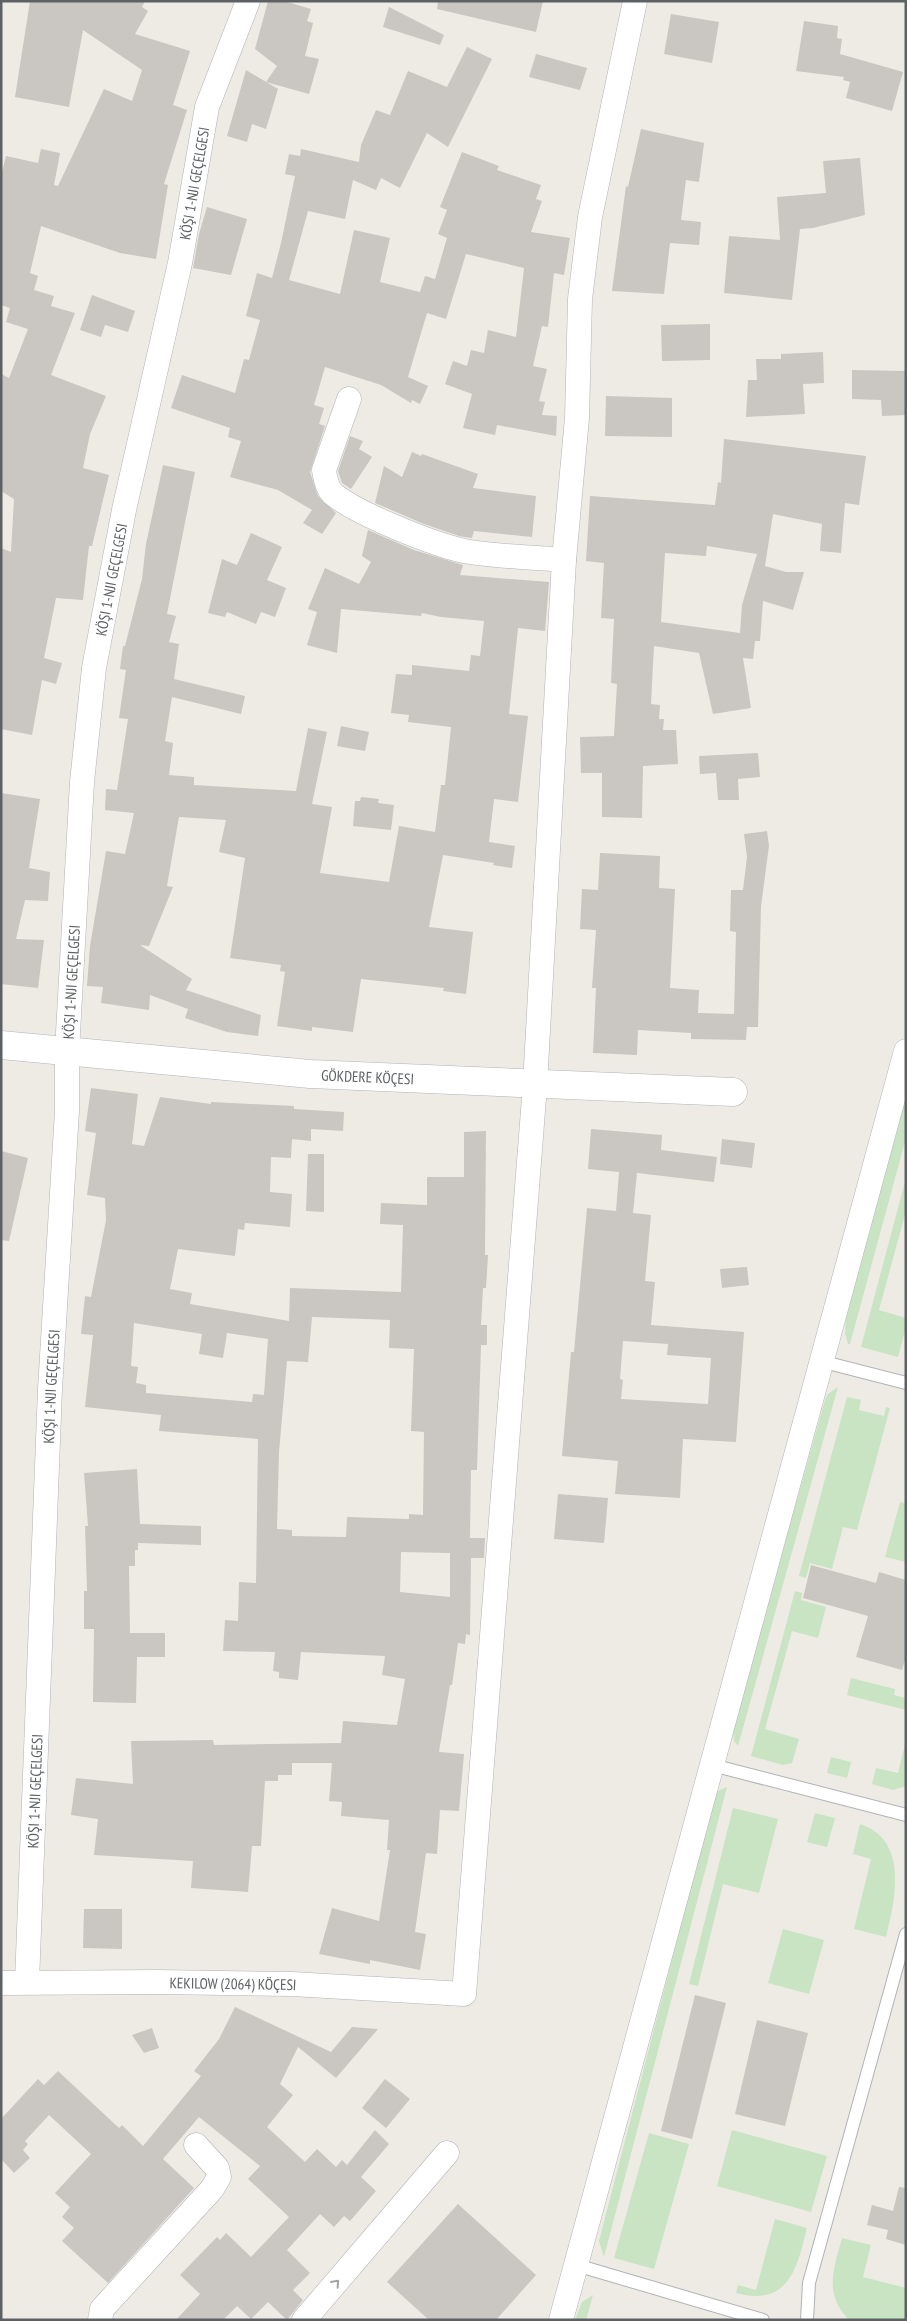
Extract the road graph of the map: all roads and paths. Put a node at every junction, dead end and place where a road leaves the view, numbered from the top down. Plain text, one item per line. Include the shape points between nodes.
1 (248, 1) edge
2 (635, 1) edge
3 (349, 399) dead end
4 (564, 560) junction
5 (1, 1045) edge
6 (67, 1051) junction
7 (906, 1051) edge
8 (535, 1085) junction
9 (734, 1092) dead end
10 (820, 1361) junction
11 (906, 1382) edge
12 (712, 1765) junction
13 (906, 1815) edge
14 (906, 1934) edge
15 (27, 1982) junction
16 (1, 1983) edge
17 (196, 2145) dead end
18 (447, 2153) dead end
19 (576, 2265) junction
20 (100, 2320) edge
21 (304, 2320) edge
22 (562, 2320) edge
23 (763, 2320) edge
24 (807, 2320) edge

1 - 6 street, KÖŞI 1-NJI GEÇELGESI via 207,106 180,264 118,538 94,668 82,782
2 - 4 street via 590,217 580,299 577,418
3 - 4 street via 324,470 332,493 367,514 468,552
4 - 8 street
5 - 6 street, GÖKDERE KÖÇESI
6 - 8 street, GÖKDERE KÖÇESI via 310,1074
6 - 15 street, KÖŞI 1-NJI GEÇELGESI via 68,1111 50,1388
7 - 10 street
8 - 9 street, GÖKDERE KÖÇESI
8 - 15 street, KEKILOW (2064) KÖÇESI via 464,1994 292,1984
10 - 11 lane
10 - 12 street
12 - 13 lane
12 - 19 street
14 - 24 lane via 809,2283
15 - 16 street, KEKILOW (2064) KÖÇESI
17 - 20 street via 217,2168 219,2177 212,2189 102,2309
21 -> 18 street
19 - 22 street
19 - 23 lane

